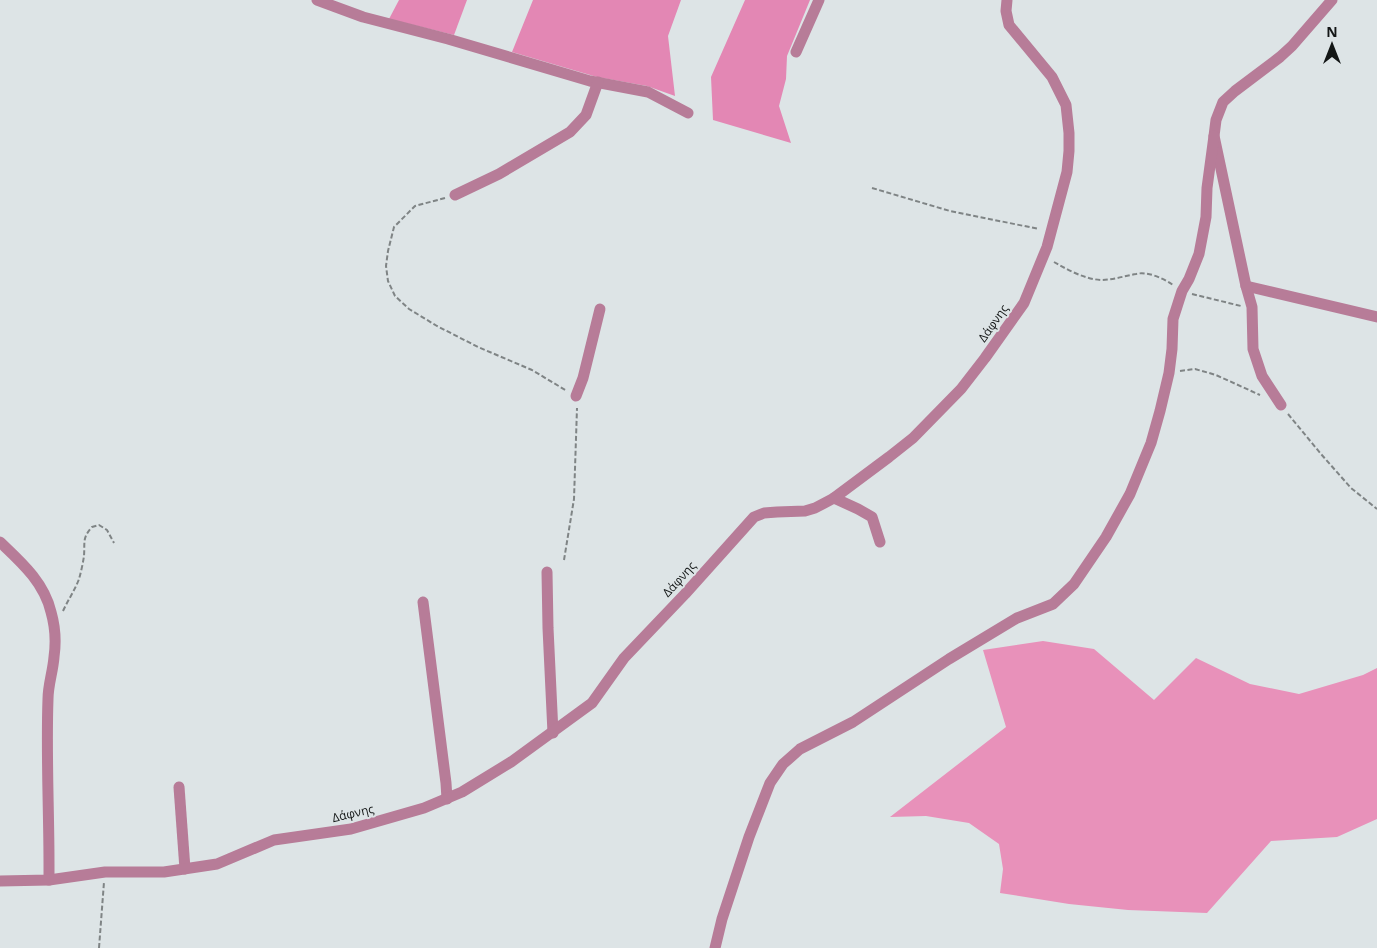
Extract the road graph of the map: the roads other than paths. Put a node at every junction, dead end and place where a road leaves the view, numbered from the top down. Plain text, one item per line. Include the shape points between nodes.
1 (317, 0) edge
2 (819, 0) edge
3 (1007, 0) edge
4 (1332, 0) edge
5 (796, 52) dead end
6 (598, 82) junction
7 (688, 113) dead end
8 (1214, 136) junction
9 (455, 195) road end
10 (1246, 286) junction
11 (600, 309) dead end
12 (1377, 316) edge
13 (576, 396) road end
14 (1281, 405) road end
15 (834, 498) junction
16 (0, 542) edge
17 (880, 542) dead end
18 (546, 572) dead end
19 (423, 602) dead end
20 (553, 732) junction
21 (179, 787) dead end
22 (446, 799) junction
23 (185, 869) junction
24 (49, 880) junction
25 (0, 881) edge
26 (715, 948) edge

1 - 6 street via 363,17
2 - 5 street
3 - 15 street, Δάφνης via 1009,25 1052,77 1066,105 1069,133 1067,172 1047,247 1024,303 961,389 913,438
4 - 8 street via 1292,46 1223,102
6 - 7 street via 648,92
6 - 9 street via 586,114 570,132 499,174
8 - 10 street
8 - 26 street via 1199,254 1173,319 1169,373 1151,443 1130,494 1106,537 1074,584 1054,604 1009,622 853,722 800,749 783,764 770,783 749,838
10 - 12 street
10 - 14 street via 1252,307 1253,349 1262,376
11 - 13 street
15 - 17 street via 872,518
15 - 20 street, Δάφνης via 805,511 754,517 624,658 592,703
16 - 24 street via 25,565 40,586 55,629 46,743
18 - 20 street
19 - 22 street
20 - 22 street, Δάφνης via 511,762
21 - 23 street
22 - 23 street, Δάφνης via 351,829 274,840 217,864
23 - 24 street, Δάφνης via 105,872
24 - 25 street, Δάφνης

